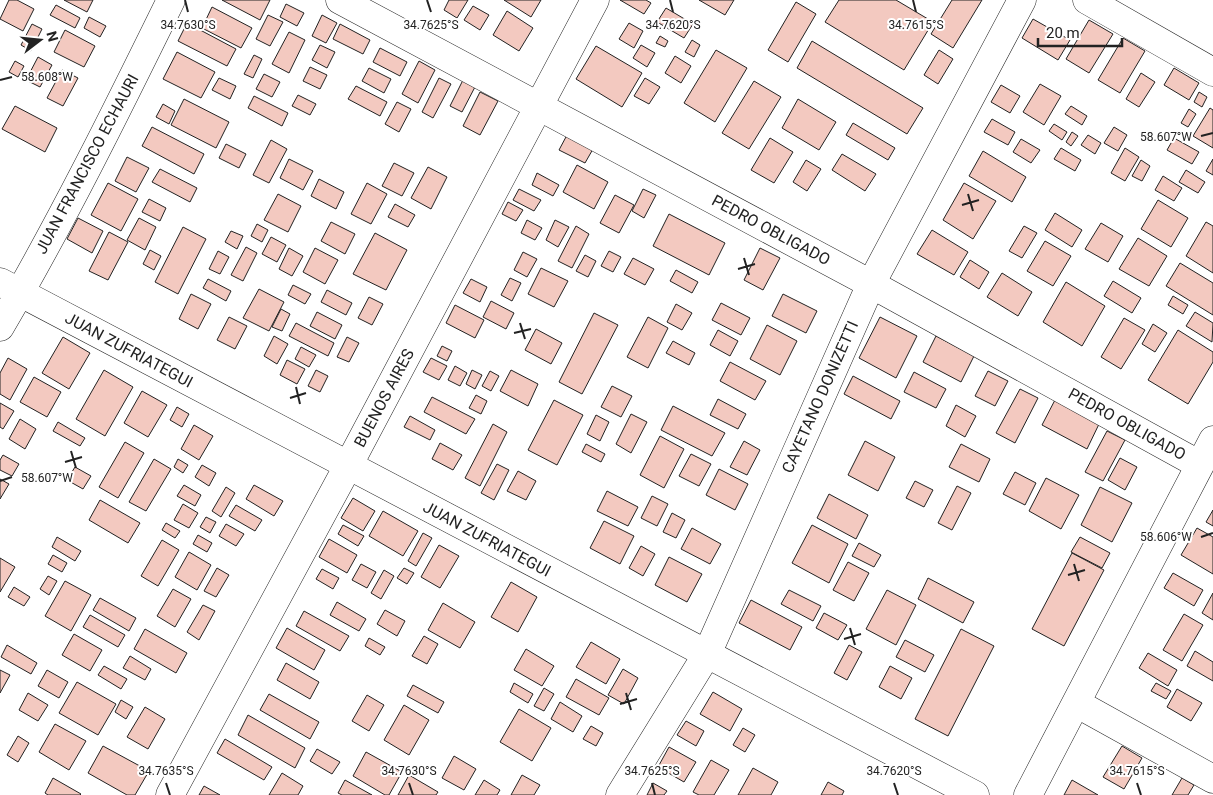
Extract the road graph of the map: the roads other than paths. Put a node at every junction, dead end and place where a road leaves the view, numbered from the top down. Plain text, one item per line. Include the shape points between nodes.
1 (171, 0) edge
2 (340, 0) edge
3 (595, 0) edge
4 (1022, 0) edge
5 (1087, 0) edge
6 (1213, 72) edge
7 (538, 105) junction
8 (871, 284) junction
9 (10, 287) edge
10 (0, 327) edge
11 (1213, 440) edge
12 (1200, 465) junction
13 (348, 466) junction
14 (707, 654) junction
15 (1076, 703) junction
16 (1213, 779) edge
17 (170, 795) edge
18 (620, 795) edge
19 (975, 795) edge
20 (1028, 795) edge

1 - 9 street, JUAN FRANCISCO ECHAURI via 119,106
2 - 7 street, PEDRO OBLIGADO
3 - 7 street, BUENOS AIRES
4 - 8 street, CAYETANO DONIZETTI
5 - 6 street
7 - 8 street, PEDRO OBLIGADO
7 - 13 street, BUENOS AIRES
8 - 12 street, PEDRO OBLIGADO
8 - 14 street, CAYETANO DONIZETTI
9 - 10 street, JUAN FRANCISCO ECHAURI
9 - 13 street, JUAN ZUFRIATEGUI
11 - 12 street
12 - 15 street
13 - 14 street, JUAN ZUFRIATEGUI
13 - 17 street, BUENOS AIRES
14 - 18 street, CAYETANO DONIZETTI
14 - 19 street, JUAN ZUFRIATEGUI
15 - 16 street
15 - 20 street

